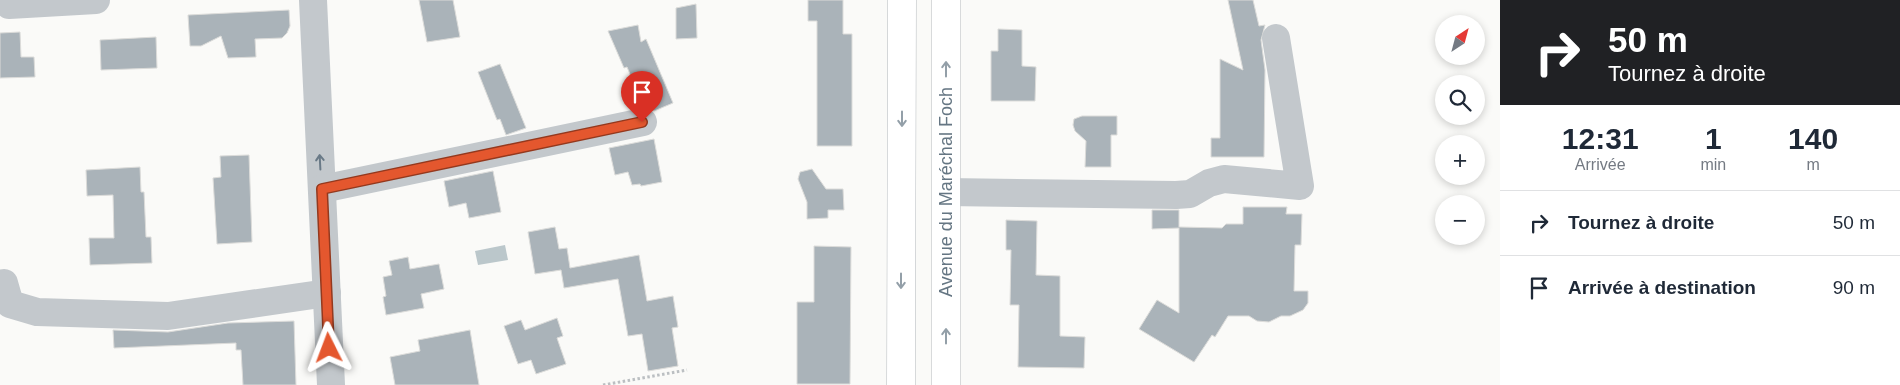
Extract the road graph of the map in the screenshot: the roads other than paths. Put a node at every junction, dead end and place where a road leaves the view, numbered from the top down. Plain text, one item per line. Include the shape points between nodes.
1 (96, 0) edge
2 (313, 0) edge
3 (902, 0) edge
4 (946, 0) edge
5 (9, 5) dead end
6 (1276, 38) dead end
7 (642, 122) dead end
8 (322, 189) junction
9 (946, 192) junction
10 (4, 283) dead end
11 (327, 293) junction
12 (331, 385) edge
13 (901, 385) edge
14 (946, 385) edge

1 - 5 street
8 -> 2 street
3 -> 13 main road
9 -> 4 main road, Avenue du Maréchal Foch
6 - 9 street via 1300,186 1224,179 1190,194
7 - 8 street
8 - 11 street
14 -> 9 main road, Avenue du Maréchal Foch
10 - 11 street via 10,304 37,312 168,316
11 - 12 street

